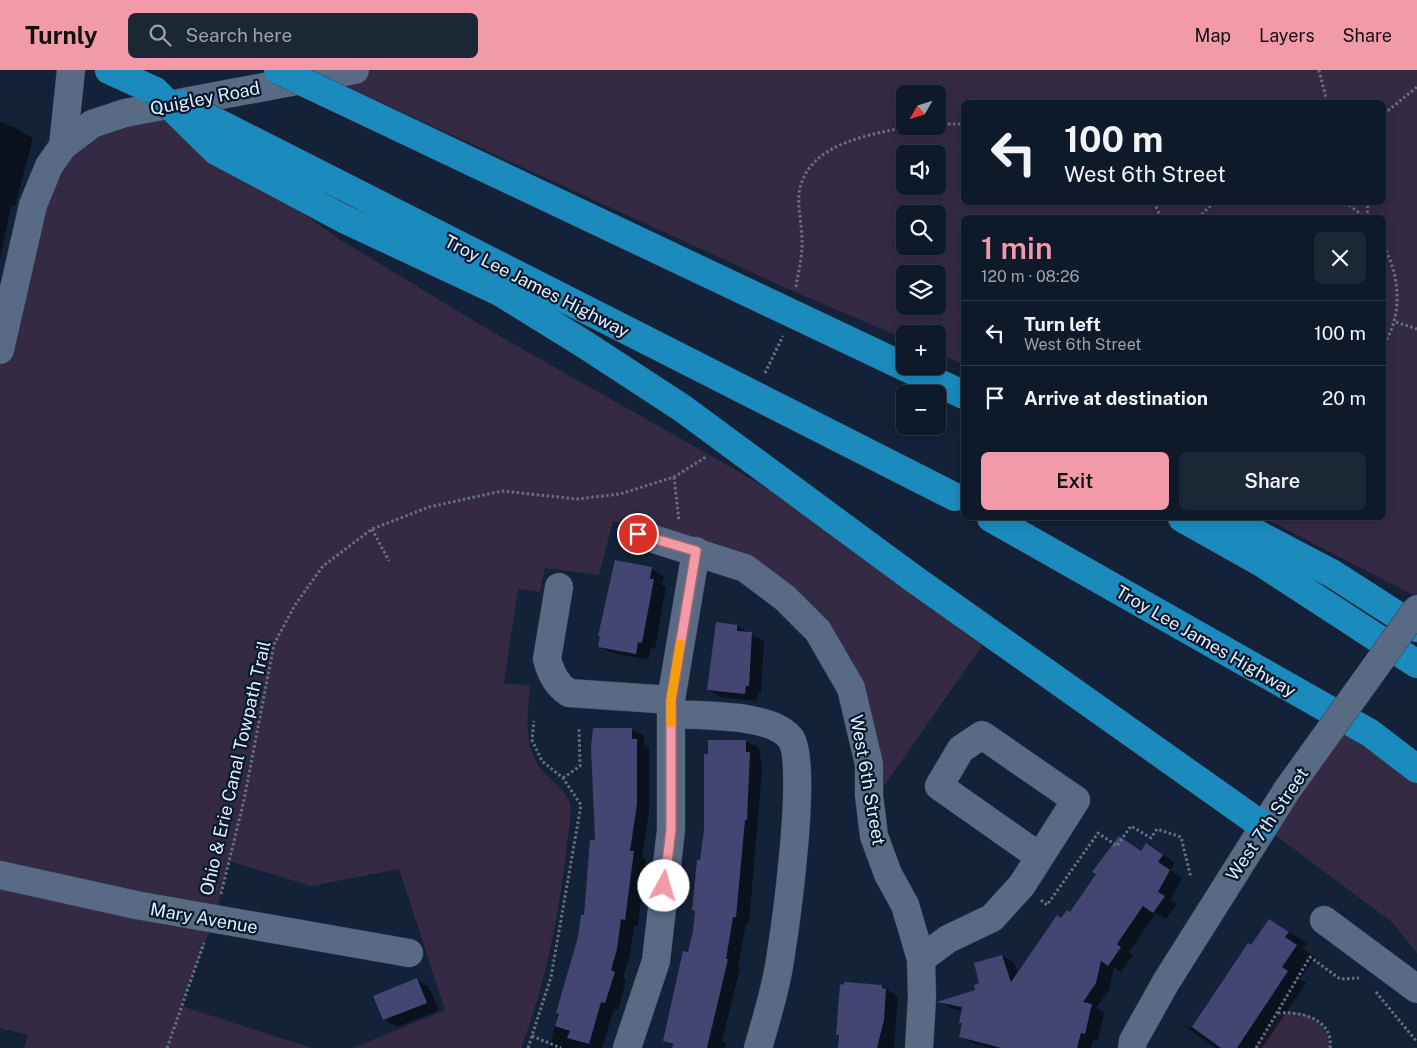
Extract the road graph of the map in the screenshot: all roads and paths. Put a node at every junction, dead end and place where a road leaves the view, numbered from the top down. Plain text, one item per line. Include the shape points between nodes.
1 (71, 70) edge
2 (109, 70) edge
3 (278, 70) edge
4 (355, 70) edge
5 (1319, 70) edge
6 (1417, 87) edge
7 (155, 91) junction
8 (1326, 100) edge
9 (1386, 112) edge
10 (946, 124) edge
11 (961, 124) edge
12 (896, 129) edge
13 (63, 146) junction
14 (1211, 205) edge
15 (1349, 205) edge
16 (1201, 215) edge
17 (1363, 215) edge
18 (802, 245) dead end
19 (1386, 252) edge
20 (1396, 322) junction
21 (1417, 329) edge
22 (1386, 340) edge
23 (0, 350) edge
24 (961, 394) edge
25 (959, 500) edge
26 (995, 520) edge
27 (1186, 520) edge
28 (1231, 520) edge
29 (677, 526) dead end
30 (372, 528) junction
31 (638, 534) dead end
32 (696, 551) junction
33 (389, 561) dead end
34 (558, 587) dead end
35 (1417, 609) edge
36 (1417, 628) edge
37 (1417, 664) edge
38 (671, 707) junction
39 (534, 721) dead end
40 (579, 727) dead end
41 (1417, 769) edge
42 (563, 778) junction
43 (1263, 826) junction
44 (1040, 857) junction
45 (0, 875) edge
46 (1191, 878) dead end
47 (1036, 896) dead end
48 (214, 920) junction
49 (1324, 920) dead end
50 (409, 953) dead end
51 (921, 958) junction
52 (1364, 977) dead end
53 (1370, 985) dead end
54 (1417, 989) edge
55 (1278, 1012) junction
56 (532, 1036) junction
57 (1417, 1042) edge
58 (167, 1048) edge
59 (528, 1048) edge
60 (561, 1048) edge
61 (627, 1048) edge
62 (758, 1048) edge
63 (919, 1048) edge
64 (1132, 1048) edge
65 (1256, 1048) edge
66 (1330, 1048) edge

1 - 13 street
2 - 7 highway, Troy Lee James Highway
3 - 24 highway, bridge
4 - 13 street, Quigley Road via 125,113 92,124
5 - 8 path
6 - 9 path
7 - 25 highway, Troy Lee James Highway, bridge
7 - 43 highway, bridge via 216,150 344,219 500,292 682,408 914,578
10 - 11 path
12 - 18 path via 863,136 822,154 808,167 800,189
13 - 23 street via 49,166 33,205
14 - 16 path
15 - 17 path
19 - 20 path via 1395,277
20 - 21 path
20 - 22 path
26 - 41 highway, Troy Lee James Highway via 1370,733
27 - 37 highway via 1262,563
28 - 36 highway via 1333,574
29 - 30 path, Ohio & Erie Canal Towpath Trail via 680,521 674,477 620,494 577,499 502,491 429,507
30 - 33 path
30 - 48 path, Ohio & Erie Canal Towpath Trail via 323,566 295,604 274,644 244,800
31 - 32 street, West 6th Street
32 - 38 street
32 - 51 street, West 6th Street via 745,568 786,598 818,631 851,688 869,764 874,836 888,874 905,905
34 - 38 street via 547,660 562,689 569,693
35 - 43 street, West 7th Street, bridge
38 - 61 street via 671,830 656,961
38 - 62 street via 779,728 791,739 797,755 793,857 780,962
39 - 42 path via 532,740 542,761
40 - 42 path via 580,766
42 - 56 path via 581,805 551,977
43 - 64 street, West 7th Street via 1166,982
44 - 44 street via 1076,800 982,735 961,750 938,786
44 - 51 street via 1022,886 992,918 948,939
45 - 48 street, Mary Avenue
46 - 47 path via 1181,837 1157,829 1151,838 1131,826 1117,846 1098,833 1047,905
48 - 50 street, Mary Avenue
48 - 58 path, Ohio & Erie Canal Towpath Trail
49 - 54 street
51 - 63 street, West 6th Street
52 - 55 path via 1340,979 1310,957
53 - 57 path
55 - 65 path
55 - 66 path via 1306,1013 1319,1022 1323,1025
56 - 59 path
56 - 60 path

